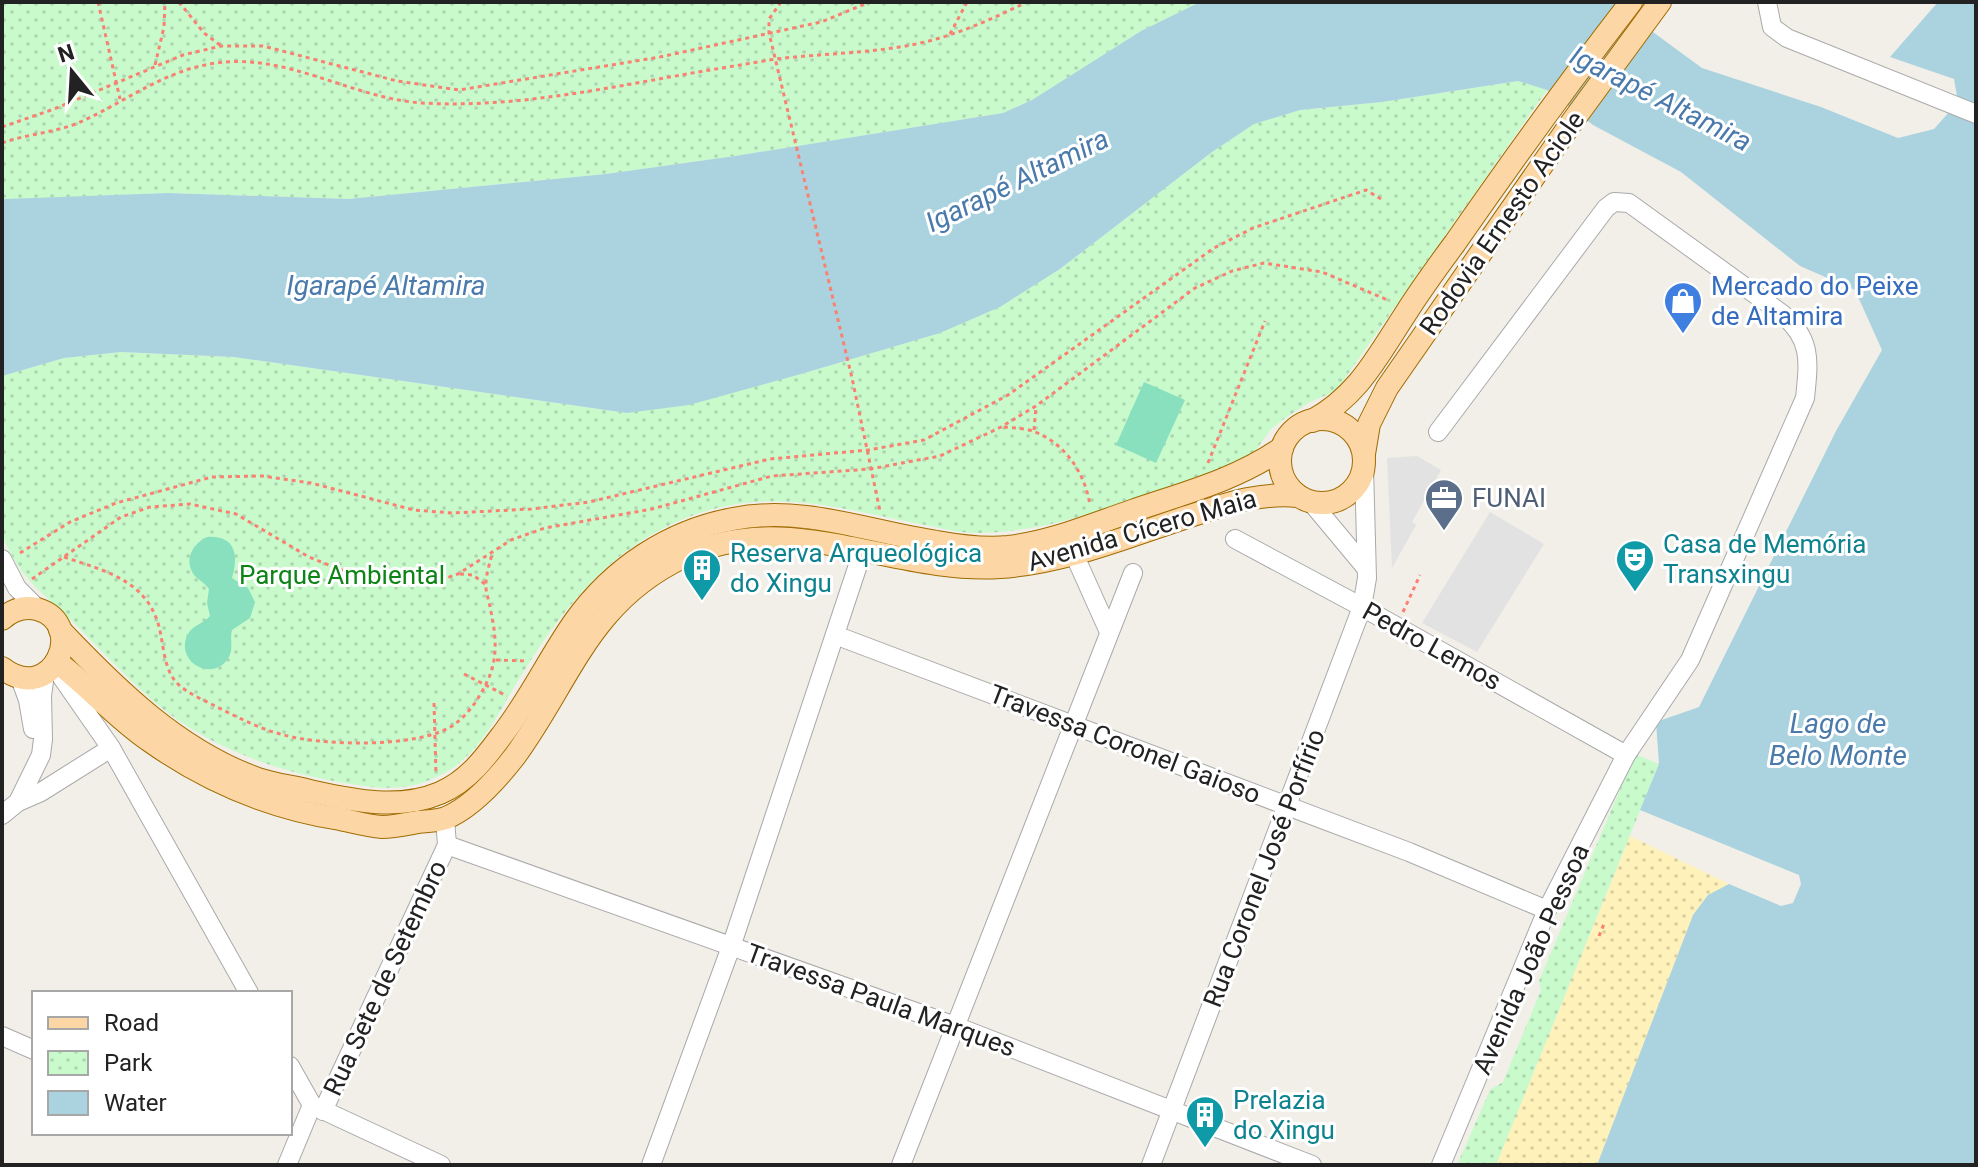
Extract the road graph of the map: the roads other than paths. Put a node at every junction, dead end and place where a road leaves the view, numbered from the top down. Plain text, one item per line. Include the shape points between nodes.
1 (1631, 2) edge
2 (1767, 2) edge
3 (1656, 8) edge
4 (1976, 114) edge
5 (1312, 421) junction
6 (1438, 432) dead end
7 (1282, 448) junction
8 (1364, 461) junction
9 (1305, 499) junction
10 (1235, 539) dead end
11 (863, 550) junction
12 (1074, 554) junction
13 (3, 561) edge
14 (1366, 568) junction
15 (1133, 573) dead end
16 (1362, 607) junction
17 (39, 610) junction
18 (2, 619) edge
19 (60, 630) junction
20 (1109, 632) junction
21 (835, 635) junction
22 (52, 667) junction
23 (7, 671) edge
24 (1074, 725) junction
25 (43, 739) junction
26 (111, 748) junction
27 (1626, 755) junction
28 (68, 775) junction
29 (10, 801) edge
30 (1287, 805) junction
31 (2, 815) edge
32 (445, 819) junction
33 (447, 845) junction
34 (1547, 910) junction
35 (732, 944) junction
36 (248, 991) edge
37 (955, 1026) junction
38 (2, 1036) edge
39 (32, 1049) edge
40 (292, 1069) edge
41 (317, 1108) junction
42 (1172, 1111) junction
43 (287, 1165) edge
44 (441, 1165) edge
45 (651, 1165) edge
46 (901, 1165) edge
47 (1151, 1165) edge
48 (1312, 1165) edge
49 (1441, 1165) edge

1 - 5 main road, Rodovia Ernesto Aciole via 1549,107 1368,373 1350,395
2 - 4 street via 1772,27 1787,38
3 - 8 main road, Rodovia Ernesto Aciole via 1387,388 1369,424
5 - 7 main road via 1299,427
5 - 8 main road via 1325,419 1351,430
6 - 27 street, Avenida João Pessoa via 1614,202 1629,203 1798,327 1808,367 1805,398 1690,660
7 - 9 main road via 1282,475
7 - 19 main road, Avenida Cícero Maia via 1260,464 1197,490 1063,535 1007,547 935,542 783,514 735,518 687,532 651,549 604,587 577,618 480,764 438,794 385,804 259,779 203,754 161,726
8 - 9 main road via 1351,492 1325,503
8 - 14 street, Rua Coronel José Porfírio
9 - 12 main road, Avenida Cícero Maia via 1280,494 1243,499
9 - 14 street
10 - 16 street, Pedro Lemos
11 - 12 main road, Avenida Cícero Maia via 970,567 1030,564
11 - 21 street
11 - 32 main road, Avenida Cícero Maia via 787,537 736,539 681,558 649,578 621,599 585,641 492,783
12 - 20 street
13 - 17 street via 17,588
14 - 16 street, Rua Coronel José Porfírio
15 - 20 street
16 - 27 street, Pedro Lemos
16 - 30 street, Rua Coronel José Porfírio
17 - 18 main road via 17,609
17 - 19 main road, Avenida Cícero Maia
19 - 22 main road via 62,647
20 - 24 street
21 - 24 street, Travessa Coronel Gaioso
21 - 35 street
22 - 23 main road via 37,677
22 - 25 street via 42,696
22 - 26 street
22 - 32 main road, Avenida Cícero Maia via 192,770 248,797 385,827
23 - 29 street via 33,718 34,738
24 - 30 street, Travessa Coronel Gaioso
24 - 37 street
25 - 28 street
25 - 29 street via 38,762
26 - 28 street
26 - 36 street
27 - 34 street, Avenida João Pessoa
28 - 29 street via 41,792
29 - 31 street
30 - 34 street, Travessa Coronel Gaioso
30 - 42 street, Rua Coronel José Porfírio
32 - 33 street
33 - 35 street, Travessa Paula Marques
33 - 41 street, Rua Sete de Setembro
34 - 49 street, Avenida João Pessoa
35 - 37 street, Travessa Paula Marques
35 - 45 street
37 - 42 street, Travessa Paula Marques
37 - 46 street
38 - 39 street
40 - 41 street
41 - 43 street, Rua Sete de Setembro
41 - 44 street
42 - 47 street, Rua Coronel José Porfírio
42 - 48 street, Travessa Paula Marques

